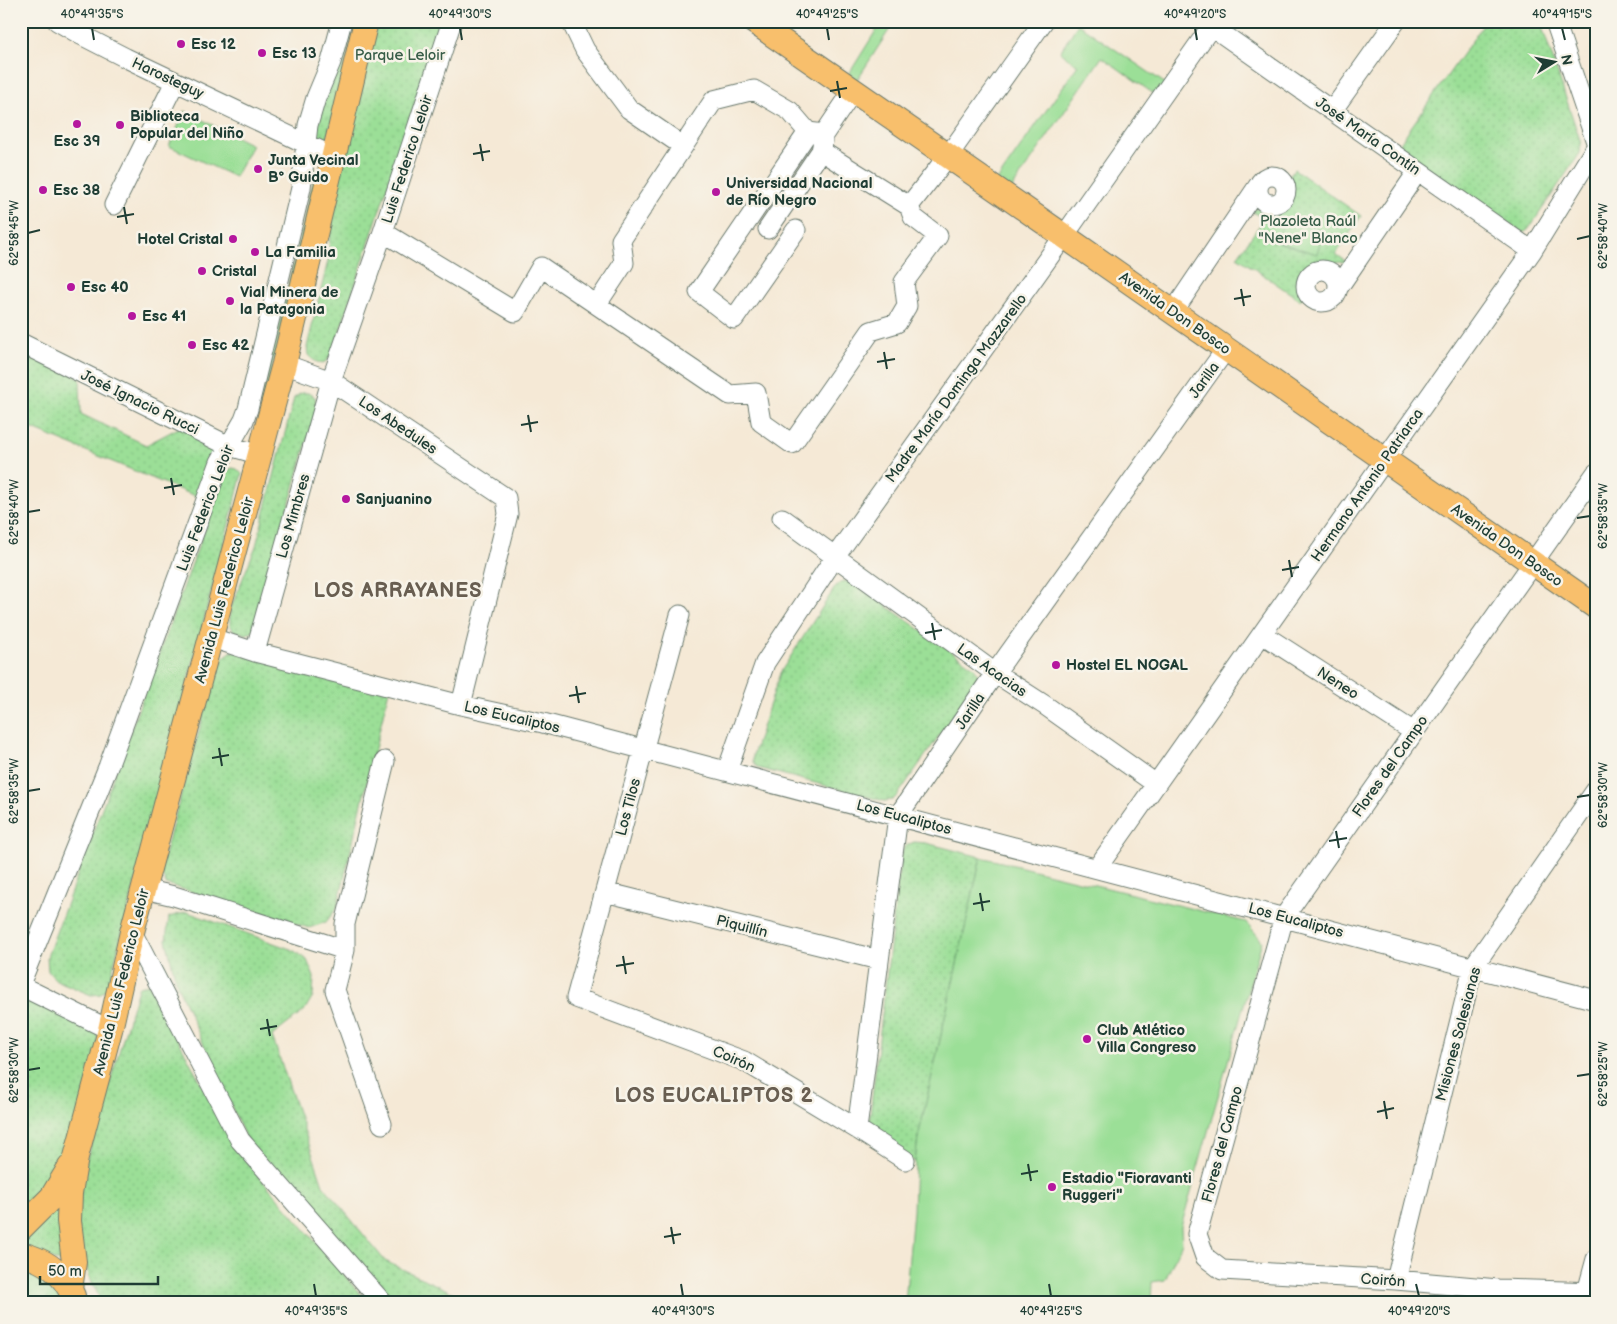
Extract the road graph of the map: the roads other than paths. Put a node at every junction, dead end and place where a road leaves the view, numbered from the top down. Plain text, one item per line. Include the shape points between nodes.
1 (57, 21) edge
2 (342, 21) edge
3 (366, 21) edge
4 (452, 21) edge
5 (571, 21) edge
6 (753, 21) edge
7 (1396, 21) edge
8 (1555, 21) edge
9 (1043, 22) edge
10 (1210, 23) edge
11 (1574, 78) junction
12 (176, 82) junction
13 (853, 90) junction
14 (1596, 94) edge
15 (1332, 111) junction
16 (818, 140) junction
17 (1596, 142) edge
18 (306, 144) junction
19 (683, 146) junction
20 (1596, 147) edge
21 (948, 156) junction
22 (334, 157) junction
23 (1418, 171) junction
24 (1260, 183) dead end
25 (114, 205) dead end
26 (909, 206) junction
27 (751, 216) junction
28 (768, 229) junction
29 (383, 232) junction
30 (1064, 236) junction
31 (1532, 251) junction
32 (1338, 288) dead end
33 (597, 304) junction
34 (1173, 312) junction
35 (21, 343) edge
36 (1226, 349) junction
37 (284, 364) junction
38 (331, 381) junction
39 (229, 446) junction
40 (260, 455) junction
41 (1384, 460) junction
42 (1596, 473) edge
43 (782, 518) dead end
44 (835, 557) junction
45 (1533, 563) junction
46 (1596, 607) edge
47 (680, 615) dead end
48 (1262, 634) junction
49 (212, 638) junction
50 (255, 652) junction
51 (995, 673) junction
52 (461, 706) junction
53 (1414, 732) junction
54 (644, 749) junction
55 (385, 761) dead end
56 (727, 771) junction
57 (1156, 784) junction
58 (1596, 790) edge
59 (898, 816) junction
60 (1097, 868) junction
61 (144, 888) junction
62 (605, 892) junction
63 (1284, 917) junction
64 (132, 932) junction
65 (345, 950) junction
66 (879, 960) junction
67 (1474, 967) junction
68 (21, 982) edge
69 (21, 986) edge
70 (576, 998) joint
71 (1596, 1000) edge
72 (110, 1030) junction
73 (382, 1124) dead end
74 (857, 1129) junction
75 (76, 1158) junction
76 (905, 1160) dead end
77 (21, 1228) edge
78 (21, 1254) edge
79 (1206, 1257) joint
80 (1596, 1259) edge
81 (1396, 1280) junction
82 (1592, 1292) edge
83 (1497, 1296) edge
84 (74, 1299) edge
85 (383, 1303) edge

1 - 12 street, Harosteguy
2 - 18 street, Luis Federico Leloir via 332,62 308,125
3 - 22 main road, Avenida Luis Federico Leloir
4 - 29 street, Luis Federico Leloir
5 - 19 street via 585,50 629,109
6 - 13 main road, Avenida Don Bosco
7 - 15 street
8 - 11 street
9 - 21 street
10 - 15 street, José María Contín
10 - 30 street, Madre María Dominga Mazzarello
11 - 14 street
11 - 17 street
12 - 18 street, Harosteguy
12 - 25 street
13 - 16 street
13 - 21 main road, Avenida Don Bosco
15 - 23 street, José María Contín
16 - 19 street via 790,111 754,90 714,100
16 - 26 street
16 - 27 street
16 - 28 street
18 - 22 street, Harosteguy
18 - 39 street, Luis Federico Leloir via 301,188 248,409
19 - 33 street via 621,240 624,263
20 - 31 street, Hermano Antonio Patriarca
21 - 26 street
21 - 30 main road, Avenida Don Bosco
22 - 37 main road, Avenida Luis Federico Leloir
23 - 31 street, José María Contín
23 - 32 street
24 - 34 street
26 - 33 street via 913,217 938,236 904,282 907,306 896,323 871,332 792,444 761,422 756,393 730,395
27 - 28 street
27 - 28 street via 699,292 734,319 791,237
29 - 33 street via 515,312 542,266
29 - 38 street, Luis Federico Leloir
30 - 34 main road, Avenida Don Bosco
30 - 44 street, Madre María Dominga Mazzarello
31 - 41 street, Hermano Antonio Patriarca
34 - 36 main road, Avenida Don Bosco
35 - 39 street, José Ignacio Rucci
36 - 41 main road, Avenida Don Bosco
36 - 51 street, Jarilla
37 - 38 street, Los Abedules
37 - 40 main road, Avenida Luis Federico Leloir
38 - 50 street, Los Mimbres
38 - 52 street, Los Abedules via 506,498 508,514
39 - 40 street, José Ignacio Rucci
39 - 68 street, Luis Federico Leloir via 220,462 108,767
40 - 49 main road, Avenida Luis Federico Leloir
41 - 45 main road, Avenida Don Bosco
41 - 48 street, Hermano Antonio Patriarca
42 - 45 street, Flores del Campo
43 - 44 street, Las Acacias
44 - 51 street, Las Acacias
44 - 56 street, Madre María Dominga Mazzarello via 766,663
45 - 46 main road, Avenida Don Bosco
45 - 53 street, Flores del Campo
47 - 54 street, Los Tilos
48 - 53 street, Neneo
48 - 57 street, Hermano Antonio Patriarca
49 - 50 street, Los Eucaliptos
49 - 61 main road, Avenida Luis Federico Leloir
50 - 52 street, Los Eucaliptos
51 - 57 street, Las Acacias
51 - 59 street, Jarilla
52 - 54 street, Los Eucaliptos
53 - 63 street, Flores del Campo
54 - 56 street, Los Eucaliptos
54 - 62 street, Los Tilos
55 - 65 street via 345,924
56 - 59 street, Los Eucaliptos
57 - 60 street, Hermano Antonio Patriarca
58 - 67 street, Misiones Salesianas
59 - 60 street, Los Eucaliptos
59 - 66 street, Jarilla
60 - 63 street, Los Eucaliptos
61 - 64 main road, Avenida Luis Federico Leloir
61 - 65 street
62 - 66 street, Piquillín
62 - 70 street, Los Tilos
63 - 67 street, Los Eucaliptos
63 - 79 street, Flores del Campo via 1198,1234
64 - 72 main road, Avenida Luis Federico Leloir
64 - 85 street via 240,1140
65 - 73 street via 335,990
66 - 74 street, Jarilla
67 - 71 street, Los Eucaliptos
67 - 81 street, Misiones Salesianas
69 - 72 street
70 - 74 street, Coirón via 744,1061
72 - 75 main road, Avenida Luis Federico Leloir
74 - 76 street, Coirón
75 - 77 main road, Avenida Luis Federico Leloir via 52,1197
75 - 84 main road, Avenida Luis Federico Leloir via 69,1221
78 - 84 main road via 42,1260 58,1272
79 - 81 street, Coirón via 1222,1270
80 - 82 street
81 - 83 street, Coirón
82 - 83 street, Coirón

